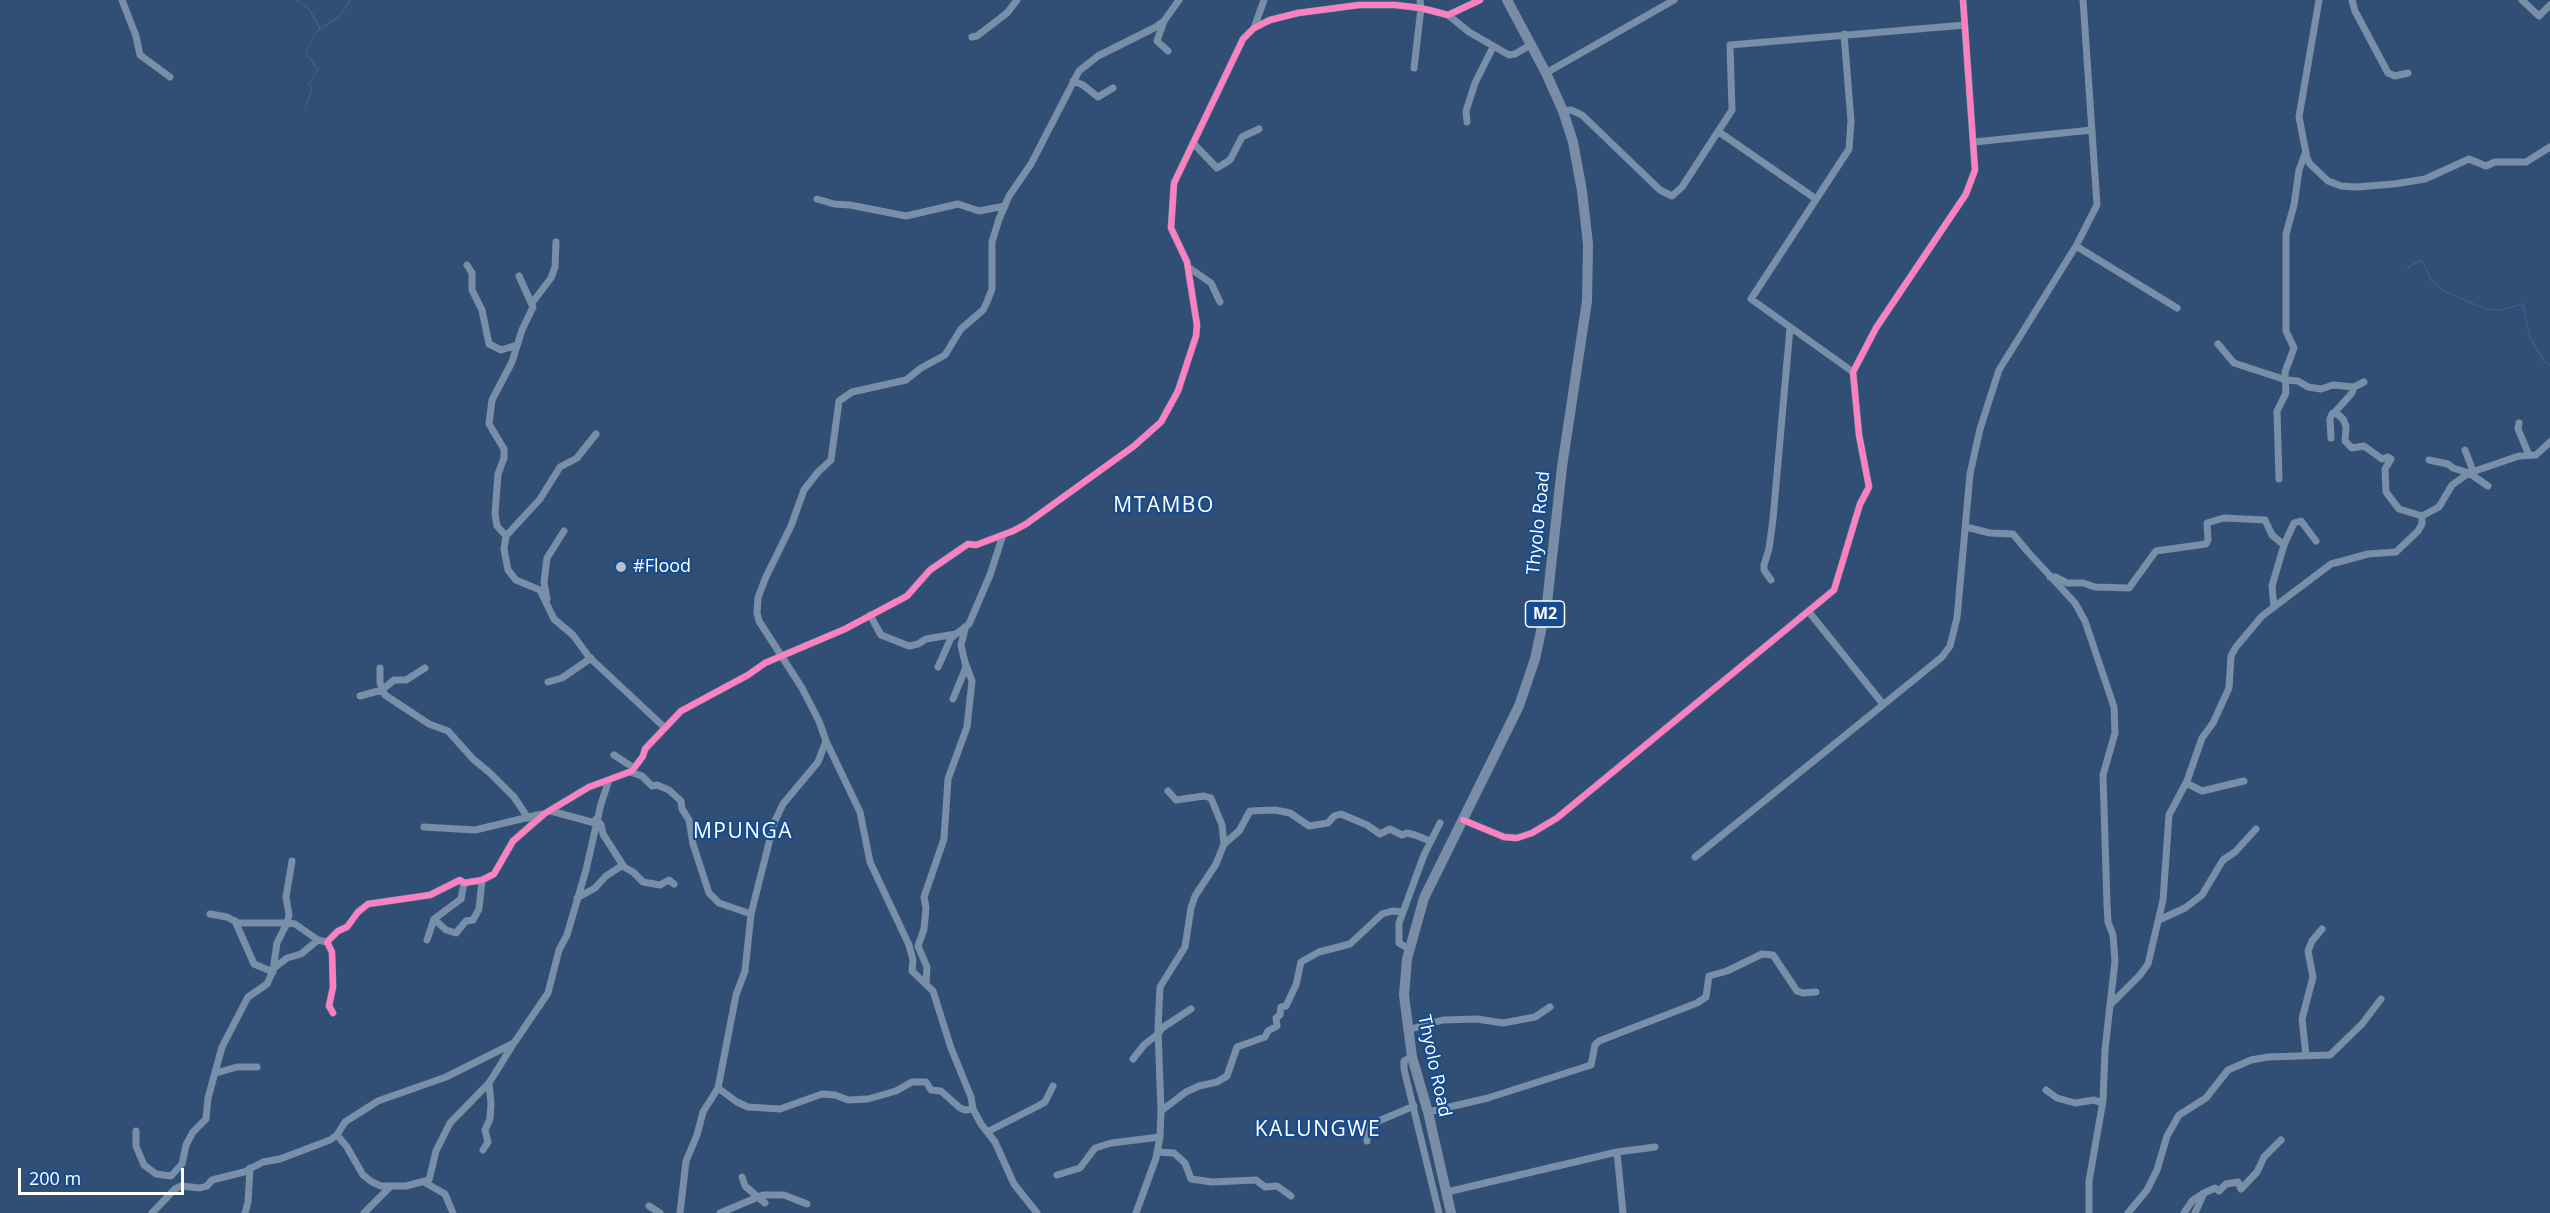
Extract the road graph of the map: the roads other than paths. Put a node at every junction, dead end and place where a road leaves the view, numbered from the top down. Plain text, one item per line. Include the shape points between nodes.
1 (122, 0) edge
2 (1017, 0) edge
3 (1179, 0) edge
4 (1264, 0) edge
5 (1480, 0) edge
6 (1507, 0) edge
7 (1674, 0) edge
8 (1963, 0) edge
9 (2083, 0) edge
10 (2319, 0) edge
11 (2352, 0) edge
12 (2522, 0) edge
13 (1421, 4) edge
14 (2550, 5) edge
15 (1448, 15) junction
16 (1164, 21) junction
17 (1965, 25) junction
18 (1254, 28) junction
19 (1844, 34) junction
20 (972, 38) dead end
21 (1532, 44) junction
22 (1493, 47) junction
23 (1168, 51) dead end
24 (1414, 68) dead end
25 (1546, 73) junction
26 (2408, 74) dead end
27 (170, 77) dead end
28 (1073, 81) junction
29 (1113, 88) dead end
30 (1563, 111) junction
31 (1467, 122) dead end
32 (1259, 129) dead end
33 (2092, 130) junction
34 (1719, 132) junction
35 (1974, 142) junction
36 (1193, 143) junction
37 (2550, 147) edge
38 (2305, 154) junction
39 (817, 199) dead end
40 (1816, 199) junction
41 (1005, 206) junction
42 (556, 242) dead end
43 (2076, 246) junction
44 (467, 265) dead end
45 (1188, 267) junction
46 (519, 276) dead end
47 (1220, 302) dead end
48 (532, 303) junction
49 (2177, 308) dead end
50 (1790, 328) junction
51 (2218, 344) dead end
52 (516, 345) junction
53 (1853, 372) junction
54 (2286, 380) junction
55 (2364, 382) dead end
56 (2354, 387) junction
57 (2335, 412) junction
58 (2519, 423) dead end
59 (596, 434) dead end
60 (2331, 438) dead end
61 (2550, 442) edge
62 (2465, 450) dead end
63 (2529, 454) junction
64 (2429, 460) dead end
65 (2471, 472) junction
66 (2279, 479) dead end
67 (2488, 486) dead end
68 (2422, 516) junction
69 (1966, 527) junction
70 (564, 531) dead end
71 (1004, 535) junction
72 (506, 536) junction
73 (2316, 541) dead end
74 (2284, 545) junction
75 (2050, 577) junction
76 (1771, 580) dead end
77 (548, 604) junction
78 (2274, 607) junction
79 (1809, 612) junction
80 (870, 615) junction
81 (965, 629) junction
82 (956, 634) junction
83 (781, 655) junction
84 (591, 658) junction
85 (965, 662) junction
86 (938, 667) dead end
87 (380, 668) dead end
88 (425, 668) dead end
89 (548, 682) dead end
90 (382, 690) junction
91 (360, 696) dead end
92 (952, 699) dead end
93 (1883, 704) junction
94 (664, 726) junction
95 (826, 741) junction
96 (614, 755) dead end
97 (632, 770) junction
98 (609, 780) junction
99 (2244, 781) dead end
100 (2186, 783) junction
101 (1168, 791) dead end
102 (548, 813) junction
103 (528, 818) junction
104 (1463, 820) junction
105 (596, 821) junction
106 (1440, 823) dead end
107 (424, 826) dead end
108 (2256, 829) dead end
109 (1430, 841) junction
110 (1224, 844) junction
111 (1695, 857) dead end
112 (292, 861) dead end
113 (623, 865) junction
114 (482, 880) junction
115 (464, 883) junction
116 (674, 884) dead end
117 (577, 897) junction
118 (1403, 912) junction
119 (210, 914) dead end
120 (751, 914) junction
121 (434, 919) junction
122 (2159, 920) junction
123 (235, 921) junction
124 (287, 923) junction
125 (2322, 928) dead end
126 (318, 940) junction
127 (427, 940) dead end
128 (327, 942) junction
129 (1409, 949) junction
130 (273, 970) junction
131 (926, 983) junction
132 (1816, 992) dead end
133 (2380, 999) dead end
134 (2110, 1005) junction
135 (1550, 1006) dead end
136 (1191, 1009) dead end
137 (333, 1013) dead end
138 (1407, 1030) junction
139 (1158, 1034) junction
140 (514, 1043) junction
141 (2306, 1055) junction
142 (1412, 1057) junction
143 (1133, 1059) dead end
144 (257, 1067) dead end
145 (216, 1073) junction
146 (489, 1083) junction
147 (1053, 1086) dead end
148 (718, 1088) junction
149 (2046, 1090) dead end
150 (2102, 1103) junction
151 (1414, 1106) junction
152 (973, 1109) junction
153 (1161, 1111) junction
154 (1428, 1112) junction
155 (136, 1131) dead end
156 (987, 1132) junction
157 (337, 1135) junction
158 (1160, 1137) junction
159 (2281, 1140) dead end
160 (1367, 1141) dead end
161 (1655, 1147) dead end
162 (483, 1150) dead end
163 (1157, 1152) junction
164 (1617, 1152) junction
165 (250, 1168) junction
166 (1057, 1175) dead end
167 (171, 1176) junction
168 (742, 1177) dead end
169 (424, 1182) junction
170 (390, 1187) junction
171 (175, 1189) junction
172 (1447, 1192) junction
173 (2204, 1193) junction
174 (758, 1196) junction
175 (1291, 1196) dead end
176 (765, 1203) dead end
177 (807, 1204) dead end
178 (649, 1206) dead end
179 (152, 1213) edge
180 (244, 1213) edge
181 (364, 1213) edge
182 (453, 1213) edge
183 (660, 1213) edge
184 (680, 1213) edge
185 (720, 1213) edge
186 (1037, 1213) edge
187 (1136, 1213) edge
188 (1439, 1213) edge
189 (1451, 1213) edge
190 (1623, 1213) edge
191 (2089, 1213) edge
192 (2128, 1213) edge
193 (2184, 1213) edge
194 (2195, 1213) edge

1 - 27 street via 140,55
2 - 20 street via 1007,13
3 - 16 street
4 - 18 street
5 - 15 street
6 - 21 highway, Thyolo Road / M2
7 - 25 street
8 - 17 street
9 - 33 street
10 - 38 street via 2300,104
11 - 26 street via 2388,73
12 - 14 street via 2539,16
13 - 15 street
13 - 18 street via 1327,9 1284,16
13 - 24 street
15 - 22 street
16 - 23 street via 1157,41
16 - 28 street via 1098,56
17 - 19 street
17 - 35 street
18 - 36 street via 1244,39
19 - 34 street via 1730,45 1733,106
19 - 40 street via 1851,122 1849,149
21 - 22 street via 1512,55
21 - 25 highway, Thyolo Road / M2
22 - 31 street via 1475,82 1466,111
25 - 30 highway, Thyolo Road / M2
28 - 29 street via 1098,97
28 - 41 street
30 - 34 street via 1582,115 1660,190 1672,196
30 - 104 highway, Thyolo Road / M2 via 1582,191 1588,244 1587,301 1547,603 1525,691
32 - 36 street via 1242,137 1230,160 1217,168
33 - 35 street
33 - 43 street via 2097,206
34 - 40 street
35 - 53 street via 1976,162 1970,186 1876,327
36 - 45 street via 1176,178 1172,200 1172,230
37 - 38 street via 2526,162 2495,162 2486,166 2469,159 2425,179 2370,187 2341,186 2328,181
38 - 54 street via 2286,234 2286,331 2294,348
39 - 41 street via 906,216 958,204 979,211
40 - 50 street via 1751,299
41 - 83 street via 993,236 992,289 987,302 961,329 945,355 906,380 852,392 839,401 831,460 804,490 758,598 759,621
42 - 48 street via 551,278
43 - 49 street
43 - 69 street via 1999,370 1974,450
44 - 52 street via 489,344 501,350
45 - 47 street via 1211,283
45 - 71 street via 1197,336 1168,412 1134,446 1026,524
46 - 48 street
48 - 52 street
50 - 53 street
50 - 76 street via 1773,519 1764,565
51 - 54 street via 2234,363
52 - 72 street via 489,416 492,433 504,449 495,514 497,526
53 - 79 street via 1856,417 1869,487 1833,590
54 - 56 street via 2321,389 2333,385
54 - 66 street via 2286,393 2277,411
55 - 56 street
56 - 57 street
57 - 60 street via 2330,419
57 - 68 street via 2346,426 2345,441 2349,447 2364,446 2382,459 2391,459 2385,469 2386,492 2399,509
58 - 63 street
59 - 72 street via 577,458 560,467 540,499
61 - 63 street via 2536,455
62 - 65 street
63 - 65 street
64 - 65 street
65 - 67 street
65 - 68 street via 2452,485 2439,507
68 - 78 street via 2418,531 2397,552 2368,554 2331,564
69 - 75 street via 2013,534
69 - 93 street via 1957,618 1950,646 1942,657
70 - 77 street via 547,558 544,582
71 - 80 street via 968,544 930,570 907,596
71 - 81 street
72 - 77 street via 504,549 510,575 540,590
73 - 74 street via 2301,520 2294,523
74 - 75 street via 2272,535 2265,520 2224,518 2207,523 2206,544 2156,551 2129,588 2095,587
74 - 78 street via 2272,586
75 - 134 street via 2075,603 2085,621 2115,715 2115,733 2103,775 2108,922 2115,947
77 - 84 street via 554,620 573,634
78 - 100 street via 2233,651 2229,688 2202,738
79 - 93 street
79 - 104 street via 1557,818 1525,836 1510,838
80 - 82 street via 881,636 909,646
80 - 83 street
81 - 82 street
81 - 85 street via 961,645
82 - 86 street
83 - 94 street via 681,711
83 - 95 street via 815,713
84 - 89 street via 562,678
84 - 94 street
85 - 92 street
85 - 131 street via 972,681 967,727 948,779 944,839 924,897 924,929 918,946 927,967
87 - 90 street
88 - 90 street via 406,680 394,680
90 - 91 street
90 - 103 street via 429,724 448,730 514,797
93 - 111 street
94 - 97 street
95 - 120 street via 812,771 778,813
95 - 131 street via 860,812 870,862 909,945 912,971
96 - 97 street
97 - 98 street
97 - 120 street via 681,801 709,893 718,903
98 - 102 street via 589,787
98 - 105 street
99 - 100 street via 2202,791
100 - 122 street via 2169,815
101 - 110 street via 1176,800 1211,798 1222,825
102 - 103 street
102 - 105 street
102 - 114 street via 513,841 494,874
103 - 107 street via 475,830
104 - 129 highway, Thyolo Road / M2 via 1424,898
105 - 113 street
105 - 117 street
106 - 109 street
108 - 122 street via 2223,860 2202,895
109 - 110 street via 1407,833 1402,836 1390,829 1380,834 1341,813 1328,824 1309,826 1290,813 1275,810 1250,811 1239,831
109 - 118 street
110 - 139 street via 1195,896 1185,947 1160,987
112 - 124 street via 286,897 290,915
113 - 116 street via 642,882 660,885 669,880
113 - 117 street via 596,888
114 - 115 street
114 - 121 street via 479,909 473,920 466,921 456,933
115 - 121 street via 461,899
115 - 128 street via 460,880 430,895 370,902
117 - 140 street via 548,993
118 - 129 street via 1398,939 1401,946
118 - 153 street via 1382,914 1350,944 1319,952 1301,962 1296,985 1286,1006 1281,1007 1276,1026 1265,1037 1237,1047 1227,1076 1186,1092
119 - 123 street
120 - 148 street via 745,971 736,995
121 - 127 street
122 - 134 street via 2145,969
123 - 124 street
123 - 130 street via 254,964
124 - 126 street
124 - 130 street via 277,943
125 - 141 street via 2308,951 2313,977 2302,1019
126 - 128 street
126 - 130 street
128 - 137 street via 332,952 329,1006
129 - 138 highway, Thyolo Road / M2 via 1404,995
130 - 145 street via 267,984 248,998 234,1022
131 - 152 street via 933,991
132 - 154 street via 1797,991 1773,955 1762,954 1709,976 1706,997 1697,1004 1599,1041 1591,1065 1488,1098
133 - 141 street via 2335,1052 2326,1056
134 - 150 street
135 - 138 street via 1535,1017 1503,1023 1443,1020
136 - 139 street
138 - 142 highway, Thyolo Road / M2
139 - 143 street
139 - 153 street
140 - 146 street
140 - 157 street via 446,1077 378,1101 345,1122
141 - 192 street via 2251,1060 2228,1070 2206,1098 2179,1114 2147,1190
142 - 151 street via 1403,1063
142 - 154 highway, Thyolo Road / M2
144 - 145 street
145 - 167 street via 206,1119 193,1132 182,1164
146 - 162 street via 490,1119 485,1130 488,1142
146 - 169 street via 450,1123 436,1151 429,1180
147 - 156 street via 1045,1102
148 - 152 street via 748,1107 780,1110 822,1094 848,1100 867,1099 912,1082 926,1082 931,1090 941,1090 960,1108
148 - 184 street via 703,1112 686,1161
149 - 150 street via 2075,1103
150 - 191 street via 2089,1181
151 - 160 street via 1367,1126
151 - 188 street
152 - 156 street
153 - 158 street
154 - 172 highway, Thyolo Road / M2
155 - 167 street via 136,1146 144,1165 156,1174
156 - 186 street via 1014,1184
157 - 165 street
157 - 170 street via 363,1175
158 - 163 street
158 - 166 street via 1095,1148 1080,1168
159 - 173 street via 2241,1189 2238,1182
161 - 164 street
163 - 175 street via 1174,1153 1185,1163 1191,1179 1256,1180 1265,1188 1277,1186
163 - 187 street
164 - 172 street
164 - 190 street
165 - 171 street via 200,1188
165 - 180 street
167 - 171 street
168 - 174 street via 745,1186
169 - 170 street
169 - 182 street via 445,1194
170 - 181 street
171 - 179 street
172 - 189 highway, Thyolo Road / M2
173 - 193 street
173 - 194 street
174 - 176 street
174 - 177 street via 784,1195
174 - 185 street
178 - 183 street

